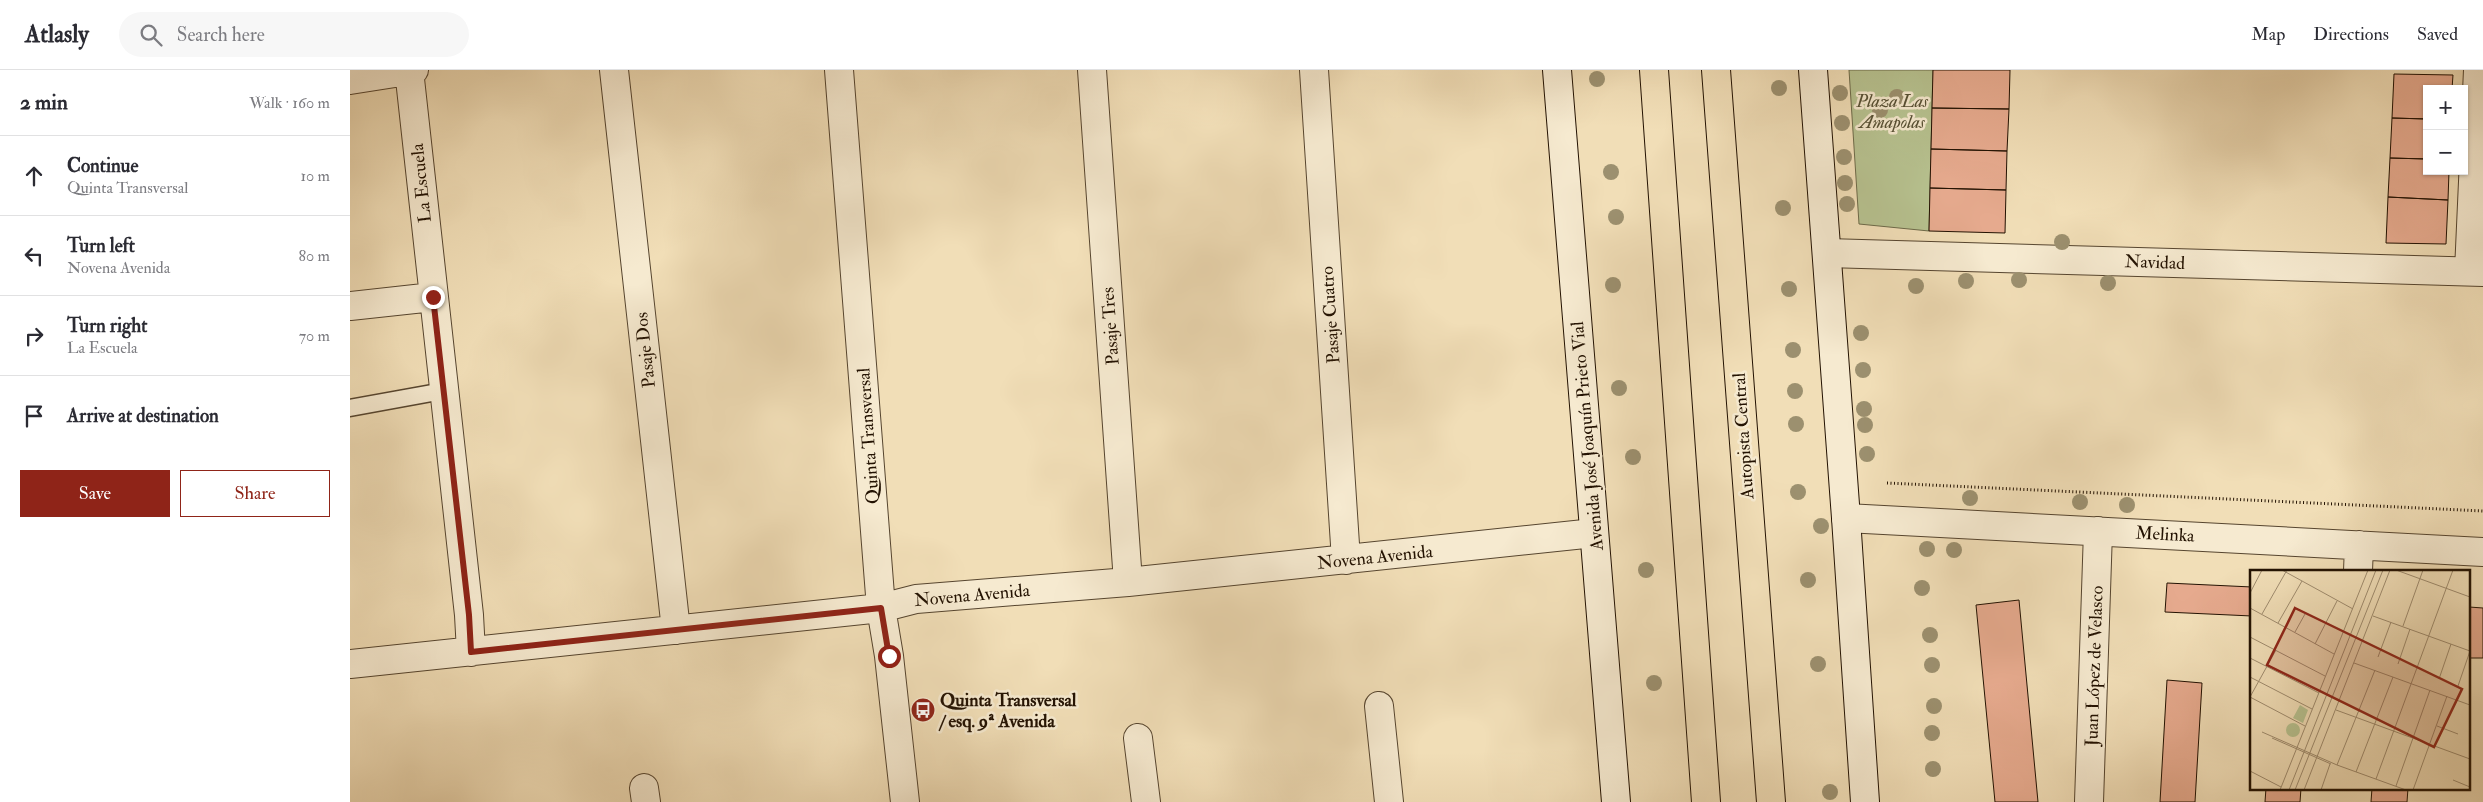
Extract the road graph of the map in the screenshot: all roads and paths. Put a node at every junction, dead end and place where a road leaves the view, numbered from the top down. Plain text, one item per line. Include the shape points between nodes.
1 (409, 70) edge
2 (414, 70) edge
3 (614, 70) edge
4 (839, 70) edge
5 (1092, 70) edge
6 (1314, 70) edge
7 (1558, 70) edge
8 (1654, 70) edge
9 (1716, 70) edge
10 (1813, 70) edge
11 (2478, 70) edge
12 (350, 80) edge
13 (1827, 253) junction
14 (2476, 271) edge
15 (433, 297) junction
16 (350, 306) edge
17 (443, 391) junction
18 (350, 408) edge
19 (1887, 483) dead end
20 (2483, 512) edge
21 (1846, 518) junction
22 (2098, 531) junction
23 (1594, 533) junction
24 (2483, 552) edge
25 (2359, 558) edge
26 (1346, 560) junction
27 (1128, 582) junction
28 (881, 608) junction
29 (676, 630) junction
30 (471, 652) junction
31 (350, 664) edge
32 (1379, 706) dead end
33 (1138, 738) dead end
34 (905, 802) edge
35 (1146, 802) edge
36 (1389, 802) edge
37 (1616, 802) edge
38 (1706, 802) edge
39 (1771, 802) edge
40 (1865, 802) edge
41 (2089, 802) edge

1 - 2 street
1 - 12 street
1 - 15 street, La Escuela
3 - 29 street, Pasaje Dos
4 - 28 street, Quinta Transversal
5 - 27 street, Pasaje Tres
6 - 26 street, Pasaje Cuatro
7 - 23 street, Avenida José Joaquín Prieto Vial
8 - 38 highway
9 - 39 highway, Autopista Central
10 - 13 street
11 - 14 street
13 - 14 street, Navidad
13 - 21 street
15 - 16 street
15 - 17 street, La Escuela
17 - 18 lane
17 - 30 street, La Escuela
19 - 20 path
21 - 22 street, Melinka
21 - 40 street
22 - 25 street, Melinka
22 - 41 street, Juan López de Velasco
23 - 26 street, Novena Avenida
23 - 37 street, Avenida José Joaquín Prieto Vial
24 - 25 street, Melinka
26 - 27 street, Novena Avenida
27 - 28 street, Novena Avenida via 916,599
28 - 29 street, Novena Avenida
28 - 34 street, Quinta Transversal
29 - 30 street, Novena Avenida
30 - 31 street, Novena Avenida
32 - 36 street
33 - 35 street

